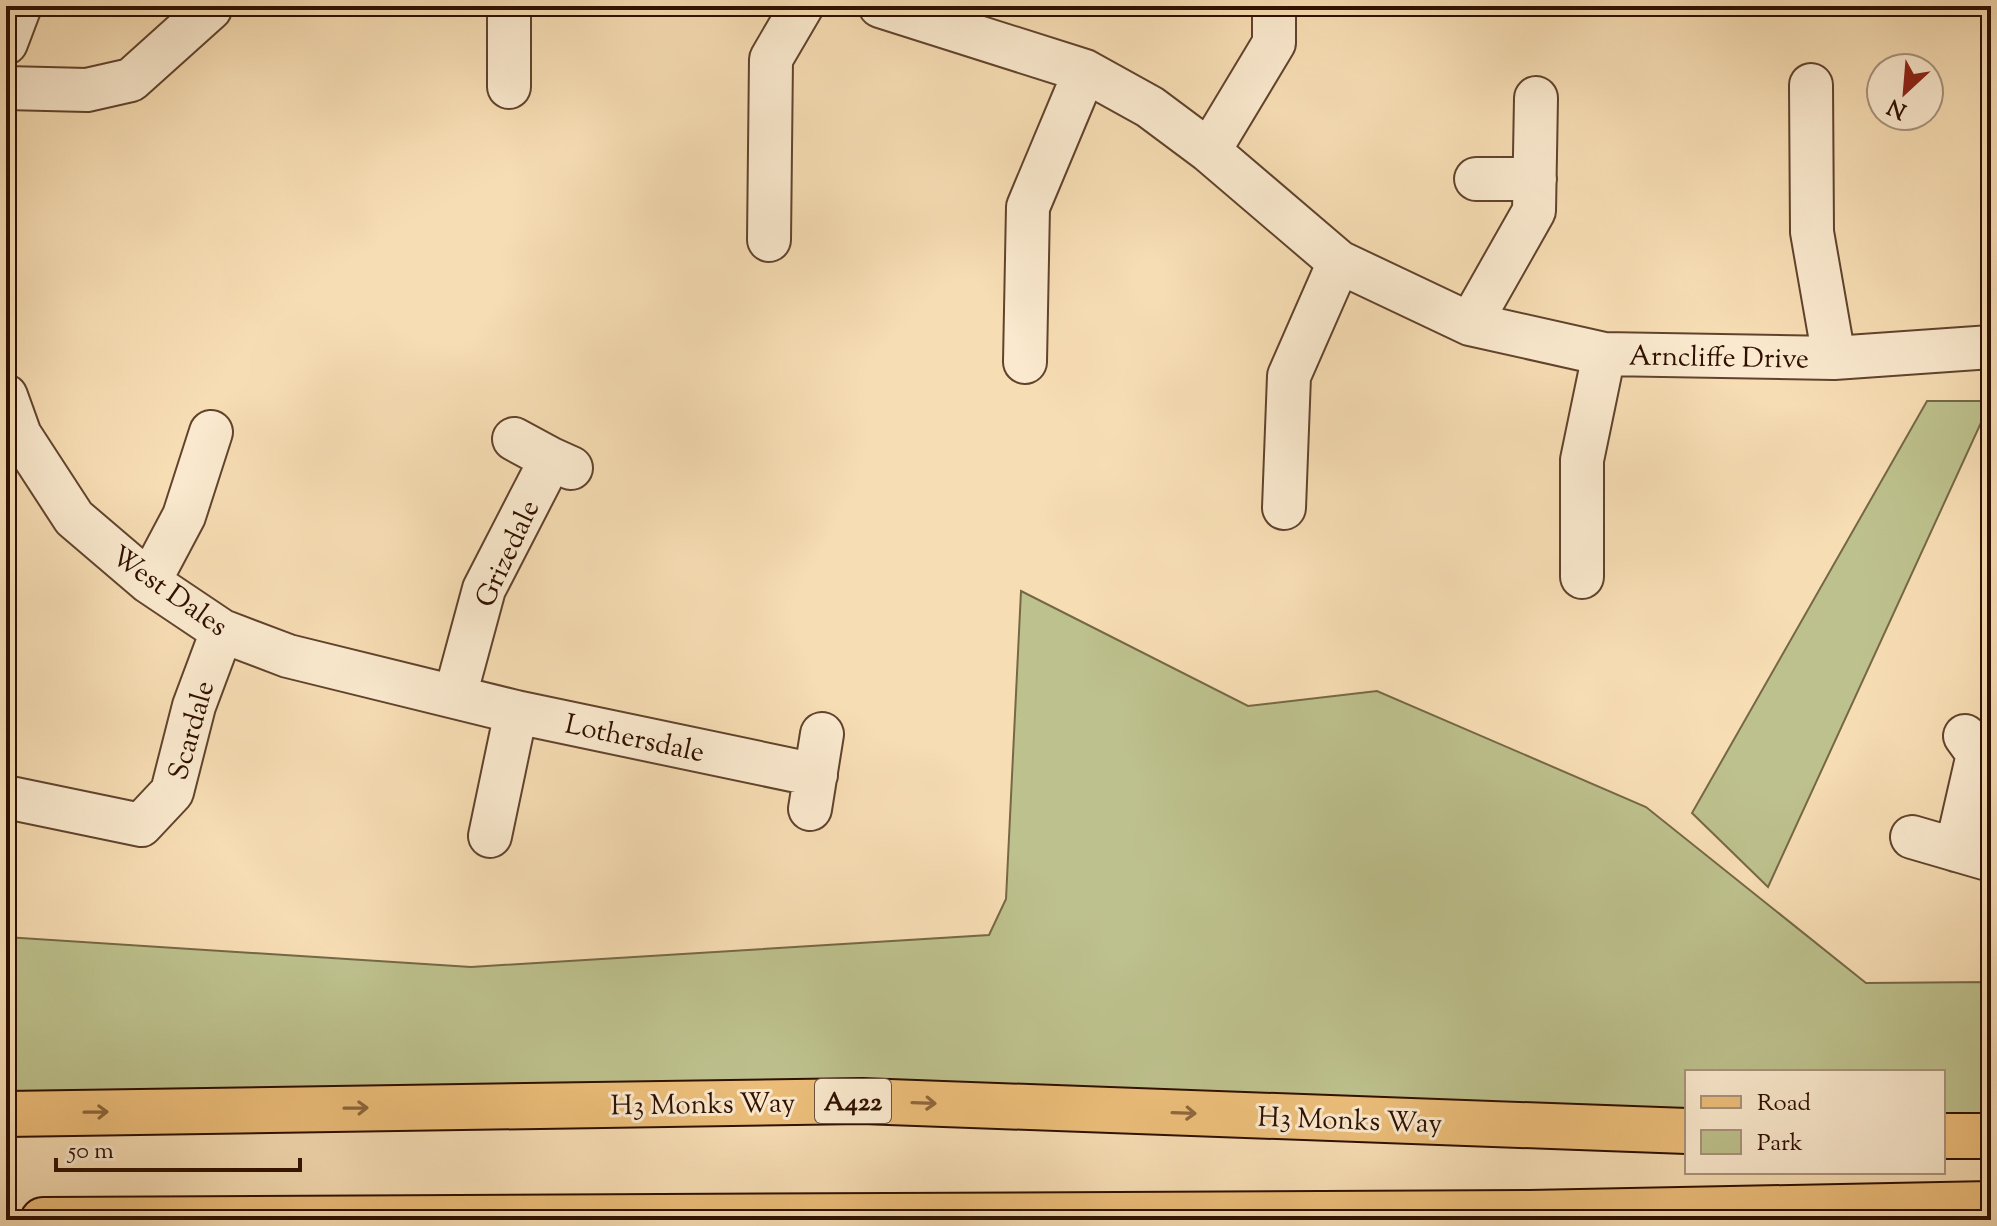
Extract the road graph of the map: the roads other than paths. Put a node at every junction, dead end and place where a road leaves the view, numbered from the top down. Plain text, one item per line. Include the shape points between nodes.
1 (20, 6) edge
2 (509, 6) edge
3 (802, 6) edge
4 (880, 6) edge
5 (1274, 6) edge
6 (210, 9) dead end
7 (955, 16) edge
8 (6, 43) edge
9 (1085, 71) junction
10 (1811, 85) dead end
11 (509, 87) dead end
12 (6, 88) edge
13 (1536, 98) dead end
14 (1209, 151) junction
15 (1476, 179) dead end
16 (1535, 179) junction
17 (769, 240) dead end
18 (1339, 262) junction
19 (1470, 324) junction
20 (1991, 347) edge
21 (1604, 354) junction
22 (1834, 358) junction
23 (1025, 362) dead end
24 (6, 396) edge
25 (211, 432) dead end
26 (13, 439) edge
27 (514, 439) dead end
28 (1284, 508) dead end
29 (1582, 577) dead end
30 (149, 582) junction
31 (222, 631) junction
32 (455, 696) junction
33 (516, 712) junction
34 (822, 734) dead end
35 (1965, 736) dead end
36 (6, 797) edge
37 (490, 836) dead end
38 (1912, 837) dead end
39 (1973, 855) edge
40 (6, 1114) edge
41 (1685, 1131) edge
42 (1945, 1136) edge
43 (1991, 1136) edge
44 (1991, 1204) edge
45 (1136, 1217) edge
46 (726, 1219) edge
47 (43, 1220) edge

1 - 8 street
2 - 11 street
3 - 17 street via 771,59
4 - 7 street, Arncliffe Drive
5 - 14 street via 1274,43
6 - 12 street via 131,80 87,90
7 - 9 street, Arncliffe Drive
9 - 14 street, Arncliffe Drive via 1150,107
9 - 23 street via 1028,207
10 - 22 street, Arncliffe Drive via 1812,232
13 - 16 street
14 - 18 street, Arncliffe Drive
15 - 16 street
16 - 19 street via 1534,211
18 - 19 street, Arncliffe Drive
18 - 28 street via 1289,376
19 - 21 street, Arncliffe Drive
20 - 22 street, Arncliffe Drive
21 - 22 street, Arncliffe Drive
21 - 29 street, Arncliffe Drive via 1582,460
24 - 26 street, West Dales
25 - 30 street via 184,516
26 - 30 street, West Dales via 74,518
27 - 32 street, Grizedale via 561,464 484,589
30 - 31 street, West Dales
31 - 32 street, West Dales via 288,656
31 - 36 street, Scardale via 194,706 172,792 141,825
32 - 33 street, Lothersdale
33 - 34 street, Lothersdale via 813,792
33 - 37 street
35 - 39 street via 1978,754
38 - 39 street
40 -> 41 main road, H3 Monks Way / A422 via 862,1101
42 - 43 main road
44 - 45 main road
45 - 46 main road
46 - 47 main road

